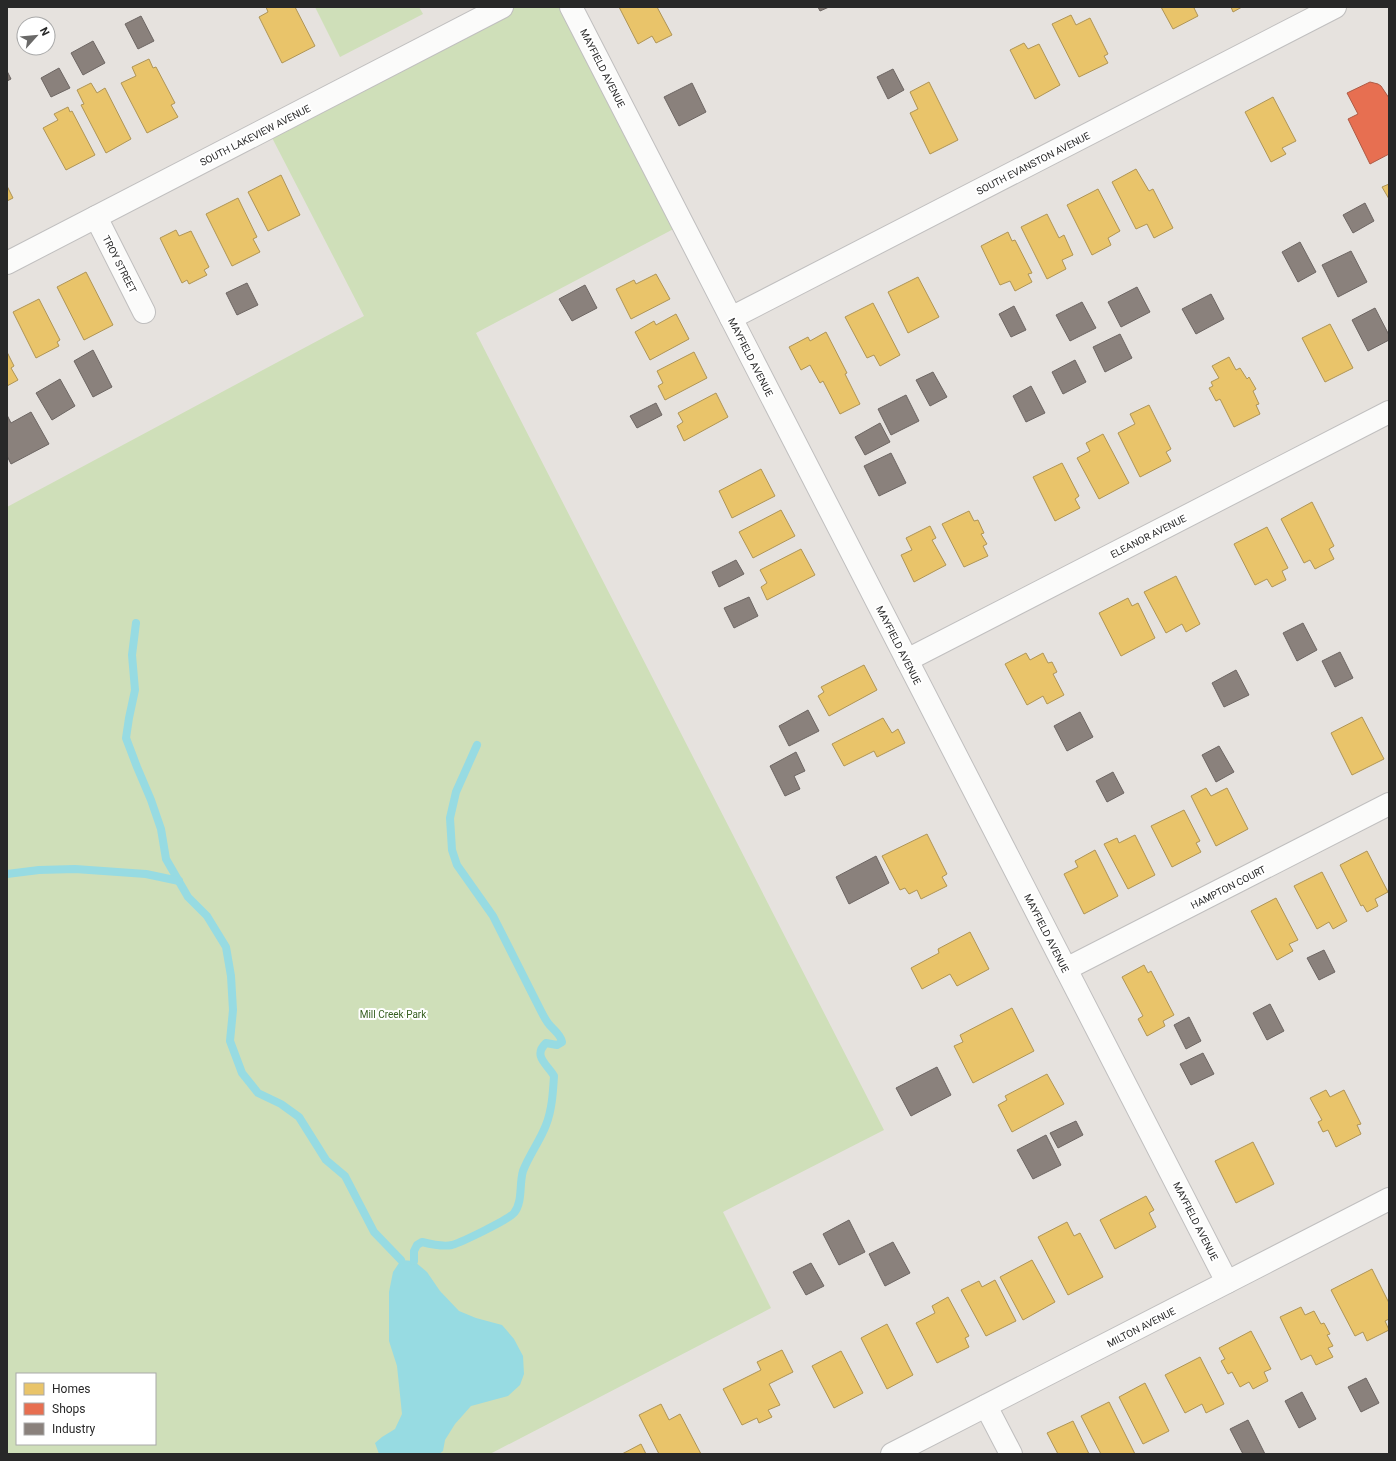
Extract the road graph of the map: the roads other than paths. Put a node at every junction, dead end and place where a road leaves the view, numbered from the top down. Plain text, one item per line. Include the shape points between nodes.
1 (502, 7) edge
2 (571, 7) edge
3 (1335, 7) edge
4 (96, 217) junction
5 (7, 263) edge
6 (144, 312) dead end
7 (731, 318) junction
8 (1389, 412) edge
9 (907, 660) junction
10 (1389, 804) edge
11 (1066, 970) junction
12 (1389, 1199) edge
13 (1227, 1282) junction
14 (986, 1406) junction
15 (892, 1454) edge
16 (1011, 1454) edge

1 - 4 street, SOUTH LAKEVIEW AVENUE
2 - 7 street, MAYFIELD AVENUE
3 - 7 street, SOUTH EVANSTON AVENUE
4 - 5 street, SOUTH LAKEVIEW AVENUE
4 - 6 street, TROY STREET
7 - 9 street, MAYFIELD AVENUE
8 - 9 street, ELEANOR AVENUE
9 - 11 street, MAYFIELD AVENUE
10 - 11 street, HAMPTON COURT
11 - 13 street, MAYFIELD AVENUE
12 - 13 street, MILTON AVENUE
13 - 14 street, MILTON AVENUE
14 - 15 street, MILTON AVENUE
14 - 16 street

